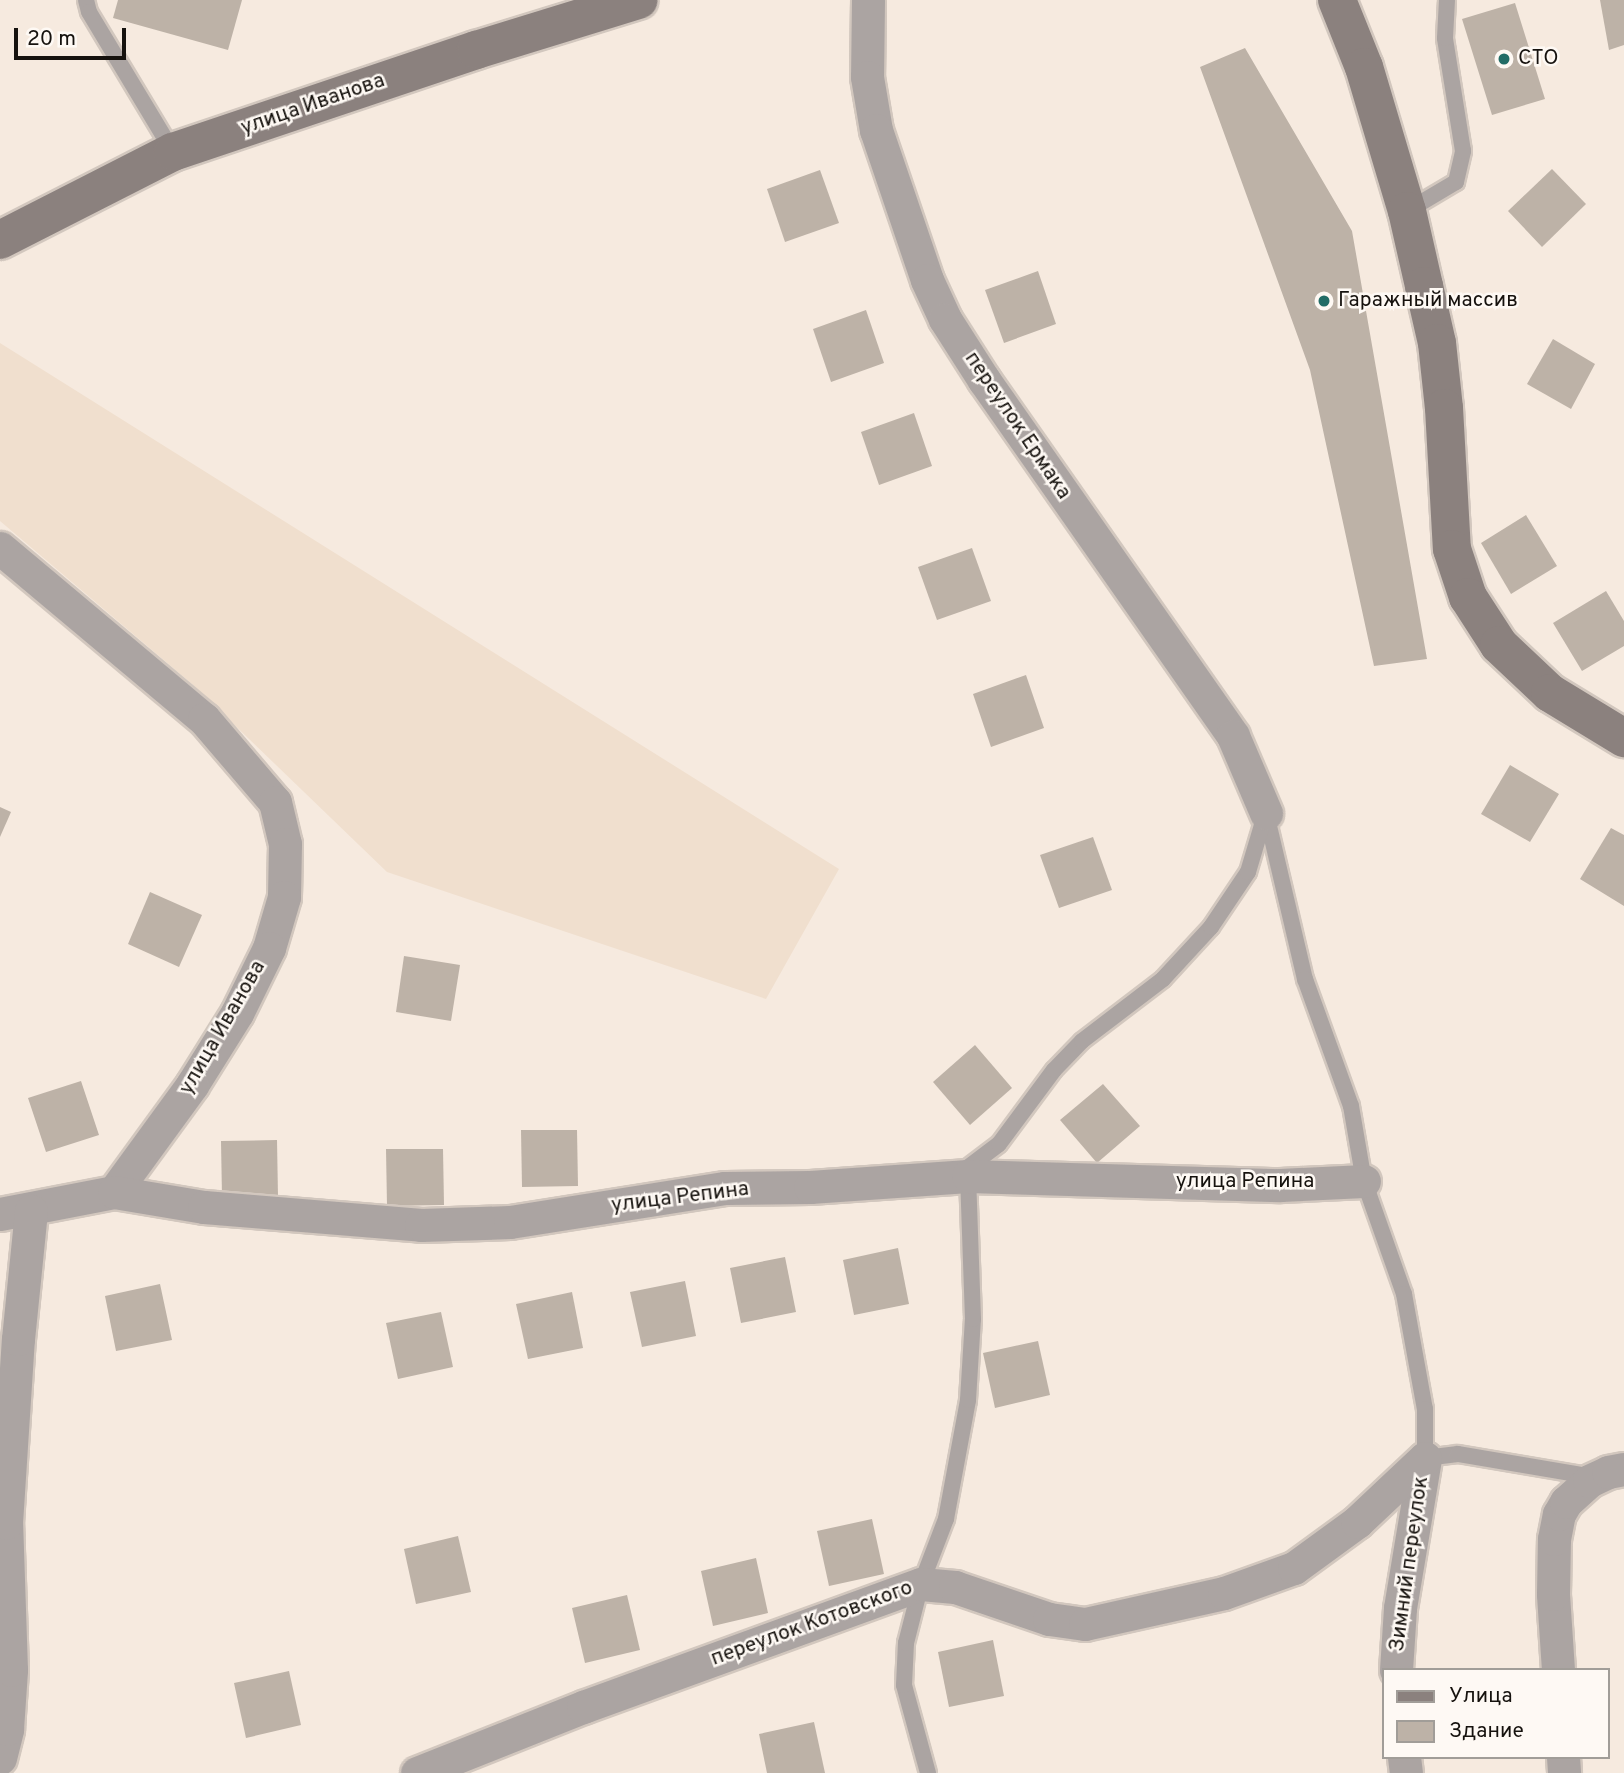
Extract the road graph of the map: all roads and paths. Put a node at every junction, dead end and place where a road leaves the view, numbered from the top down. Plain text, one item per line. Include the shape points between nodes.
1 (86, 0) edge
2 (639, 0) edge
3 (868, 0) edge
4 (1337, 0) edge
5 (1447, 0) edge
6 (173, 152) junction
7 (1407, 211) junction
8 (0, 240) edge
9 (0, 548) edge
10 (1624, 738) edge
11 (1266, 813) junction
12 (961, 1177) junction
13 (1364, 1181) junction
14 (114, 1192) junction
15 (16, 1212) edge
16 (1424, 1458) junction
17 (1610, 1473) edge
18 (921, 1584) junction
19 (1396, 1668) edge
20 (1558, 1668) edge
21 (0, 1758) edge
22 (417, 1773) edge
23 (928, 1773) edge

1 - 6 lane
2 - 6 street, улица Иванова
3 - 11 street, переулок Ермака via 867,77 876,130 927,279 946,319 1233,736
4 - 7 street via 1364,67
5 - 7 lane via 1446,38 1463,151 1456,182
6 - 8 street, улица Иванова
7 - 10 street via 1437,343 1452,550 1468,597 1499,645 1550,692
9 - 14 street, улица Иванова via 204,719 275,802 285,844 284,897 270,948 192,1085
11 - 12 lane via 1248,872 1211,927 1163,979 1082,1041 1054,1070 999,1144
11 - 13 lane via 1304,979 1351,1106
12 - 13 street, улица Репина via 1280,1185
12 - 14 street, улица Репина via 725,1188 510,1222 421,1225 204,1207
12 - 18 lane via 973,1319 968,1400 946,1519
13 - 16 lane via 1404,1294 1425,1409
14 - 15 street, улица Репина
15 - 21 street via 18,1339 6,1522 11,1671
16 - 17 lane via 1458,1454
16 - 18 street, переулок Котовского via 1357,1522 1294,1567 1224,1593 1085,1624 1049,1619 956,1587
16 - 19 street, Зимний переулок via 1400,1608
17 - 20 street via 1578,1490 1559,1514 1554,1539
18 - 22 street, переулок Котовского via 583,1707
18 - 23 lane via 906,1643 904,1685

